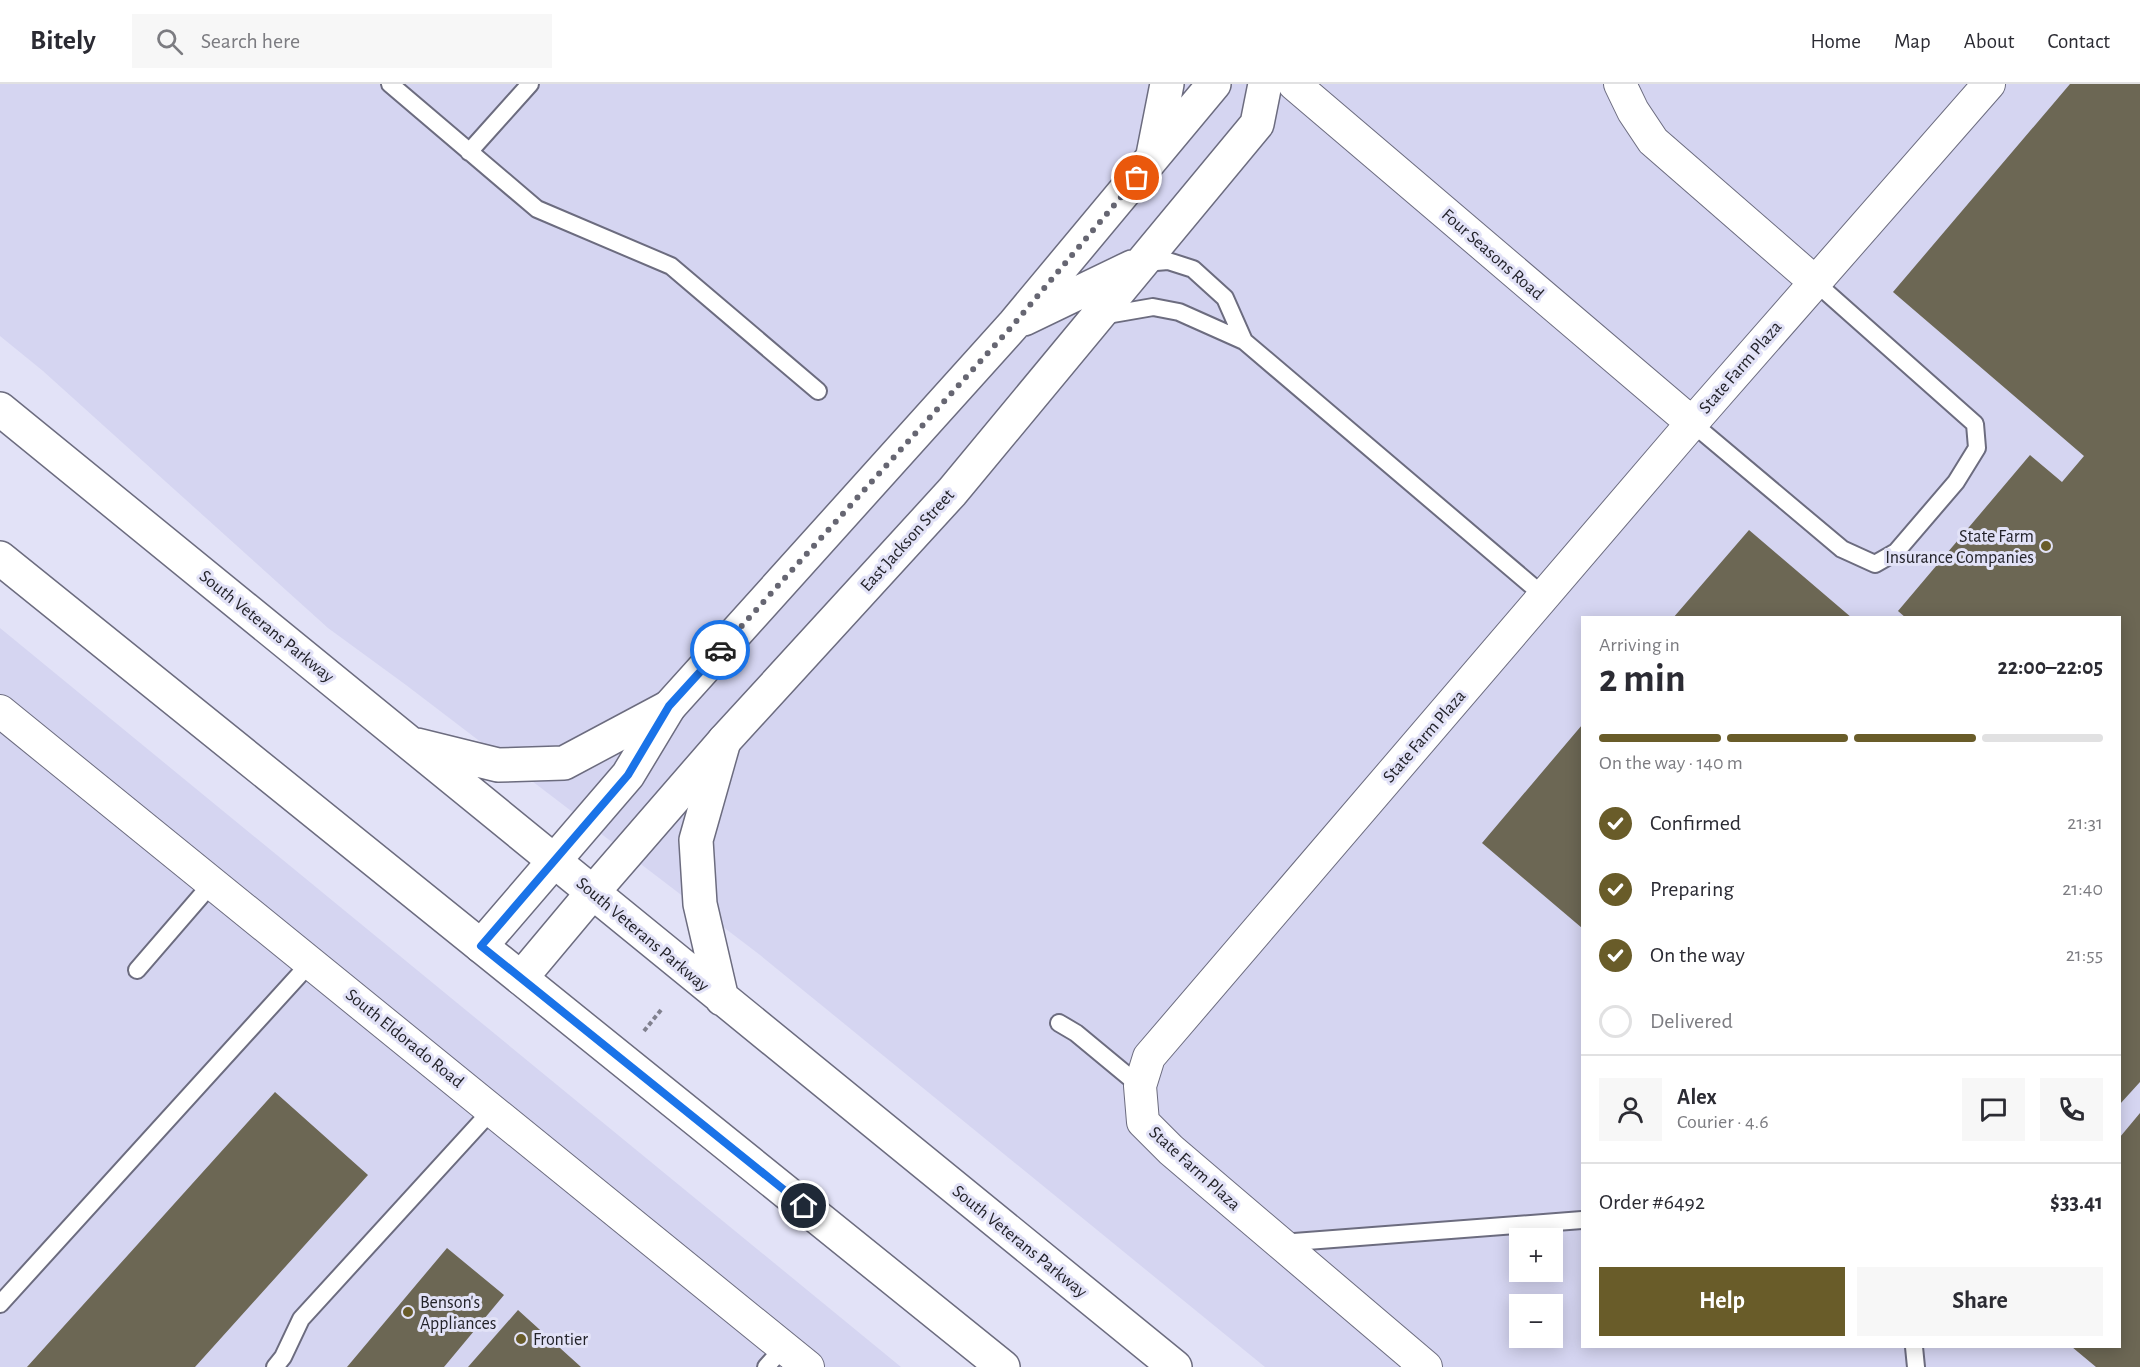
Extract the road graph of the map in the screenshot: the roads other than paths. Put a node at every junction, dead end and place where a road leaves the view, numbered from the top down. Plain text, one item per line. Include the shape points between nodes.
1 (390, 84) edge
2 (530, 84) edge
3 (1167, 84) edge
4 (1214, 84) edge
5 (1265, 84) edge
6 (1294, 84) edge
7 (1620, 84) edge
8 (1989, 84) edge
9 (469, 152) junction
10 (1152, 160) junction
11 (1142, 263) junction
12 (1815, 282) junction
13 (1097, 316) junction
14 (1014, 324) junction
15 (1244, 340) junction
16 (818, 391) dead end
17 (0, 409) edge
18 (1692, 423) junction
19 (0, 558) edge
20 (1544, 596) junction
21 (669, 706) junction
22 (0, 711) edge
23 (724, 741) junction
24 (409, 743) junction
25 (554, 860) junction
26 (213, 882) junction
27 (592, 892) junction
28 (481, 946) junction
29 (311, 962) junction
30 (138, 970) dead end
31 (521, 978) junction
32 (722, 999) junction
33 (1059, 1023) dead end
34 (1140, 1086) junction
35 (492, 1110) junction
36 (1581, 1220) edge
37 (1281, 1243) junction
38 (0, 1304) edge
39 (1914, 1348) edge
40 (775, 1357) edge
41 (275, 1367) edge
42 (808, 1367) edge
43 (1003, 1367) edge
44 (1175, 1367) edge
45 (1426, 1367) edge
46 (1916, 1367) edge

1 - 9 lane
2 - 9 lane
3 - 10 main road
4 - 10 main road
5 - 11 main road, East Jackson Street via 1257,124
6 - 18 street, Four Seasons Road
7 - 12 street via 1653,141
8 - 12 street, State Farm Plaza
9 - 16 lane via 537,209 671,266
10 - 14 main road
11 - 13 main road, East Jackson Street
11 - 14 main road
11 - 15 lane via 1168,261 1193,269 1224,298
12 - 18 street, State Farm Plaza
12 - 18 lane via 1976,424 1977,448 1956,482 1896,552 1875,564 1842,549
13 - 15 lane via 1153,307 1179,312
13 - 23 main road, East Jackson Street via 952,492
14 - 21 main road
15 - 20 lane
17 - 24 main road, South Veterans Parkway
18 - 20 street, State Farm Plaza
19 - 28 main road
20 - 34 street, State Farm Plaza via 1149,1057
21 - 24 main road via 564,763 498,765
21 - 25 main road via 628,775
22 - 26 street, South Eldorado Road
23 - 27 main road, East Jackson Street
23 - 32 main road via 696,840 700,904
24 - 25 main road, South Veterans Parkway
25 - 27 main road, South Veterans Parkway
25 - 28 main road
26 - 29 street, South Eldorado Road
26 - 30 lane
27 - 31 main road, East Jackson Street
27 - 32 main road, South Veterans Parkway
28 - 31 main road
29 - 35 street, South Eldorado Road
29 - 38 lane
31 - 43 main road
32 - 44 main road, South Veterans Parkway
33 - 34 lane
34 - 37 street, State Farm Plaza via 1143,1122
35 - 40 street, South Eldorado Road
35 - 41 lane via 301,1319
36 - 37 lane
37 - 45 street, State Farm Plaza
39 - 46 lane
40 - 42 street, South Eldorado Road

